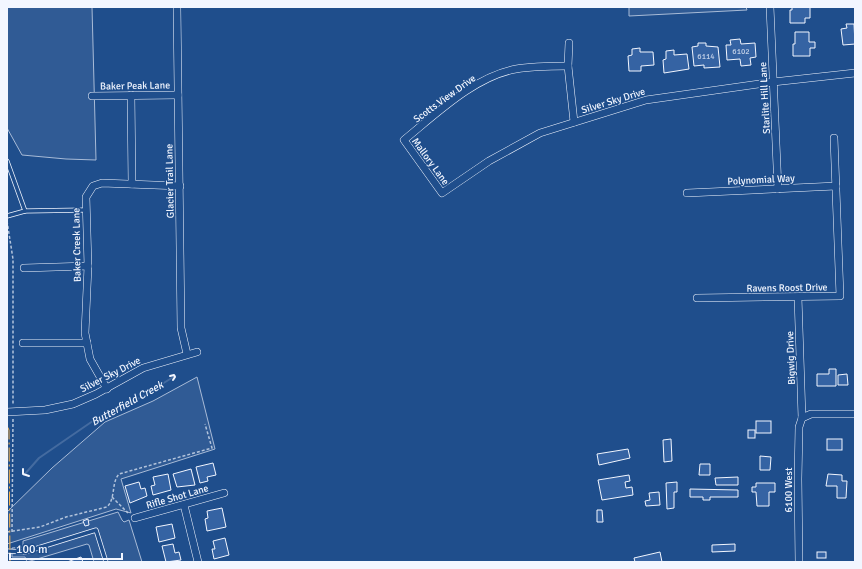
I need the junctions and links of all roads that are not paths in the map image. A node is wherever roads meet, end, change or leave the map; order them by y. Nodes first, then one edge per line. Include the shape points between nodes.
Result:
1 (177, 7) edge
2 (770, 7) edge
3 (569, 43) dead end
4 (568, 66) junction
5 (855, 73) edge
6 (773, 82) junction
7 (131, 95) junction
8 (178, 95) junction
9 (92, 96) dead end
10 (574, 122) junction
11 (834, 138) dead end
12 (404, 140) joint
13 (7, 161) edge
14 (132, 184) junction
15 (180, 186) junction
16 (836, 186) junction
17 (778, 189) junction
18 (442, 193) joint
19 (687, 193) dead end
20 (85, 210) junction
21 (25, 211) junction
22 (7, 216) edge
23 (88, 266) junction
24 (24, 268) dead end
25 (798, 297) junction
26 (697, 298) dead end
27 (23, 343) dead end
28 (87, 343) junction
29 (197, 352) dead end
30 (187, 354) junction
31 (107, 388) junction
32 (10, 412) edge
33 (855, 414) edge
34 (802, 418) junction
35 (224, 493) dead end
36 (184, 505) junction
37 (135, 518) dead end
38 (7, 551) edge
39 (106, 562) edge
40 (198, 562) edge
41 (799, 562) edge

1 - 8 street, Glacier Trail Lane
2 - 6 street, Starlite Hill Lane
3 - 4 street
4 - 10 street
4 - 12 street, Scotts View Drive via 516,69 496,75 449,104
5 - 6 street, Silver Sky Drive
6 - 10 street, Silver Sky Drive via 646,100
6 - 17 street, Starlite Hill Lane
7 - 8 street, Baker Peak Lane
7 - 9 street, Baker Peak Lane
7 - 14 street
8 - 15 street, Glacier Trail Lane
10 - 18 street, Silver Sky Drive via 540,133 490,161
11 - 16 street
12 - 18 street, Mallory Lane
13 - 21 lane
14 - 15 street, Baker Creek Lane
14 - 20 street, Baker Creek Lane via 102,183 93,186 86,197
15 - 30 street, Glacier Trail Lane via 181,328
16 - 17 street, Polynomial Way
16 - 25 street, Ravens Roost Drive via 840,296
17 - 19 street, Polynomial Way
20 - 21 lane
20 - 23 street, Baker Creek Lane
21 - 22 lane
23 - 24 street
23 - 28 street, Baker Creek Lane via 85,333
25 - 26 street, Ravens Roost Drive
25 - 34 street, Bigwig Drive
27 - 28 street
28 - 31 street, Baker Creek Lane via 90,359
29 - 30 street, Silver Sky Drive
30 - 31 street, Silver Sky Drive via 143,368
31 - 32 street, Silver Sky Drive via 66,406
33 - 34 street via 811,414
34 - 41 street, 6100 West via 799,427 798,472
35 - 36 street, Rifle Shot Lane
36 - 37 street, Rifle Shot Lane
36 - 40 street
38 - 39 lane via 25,552 96,530

